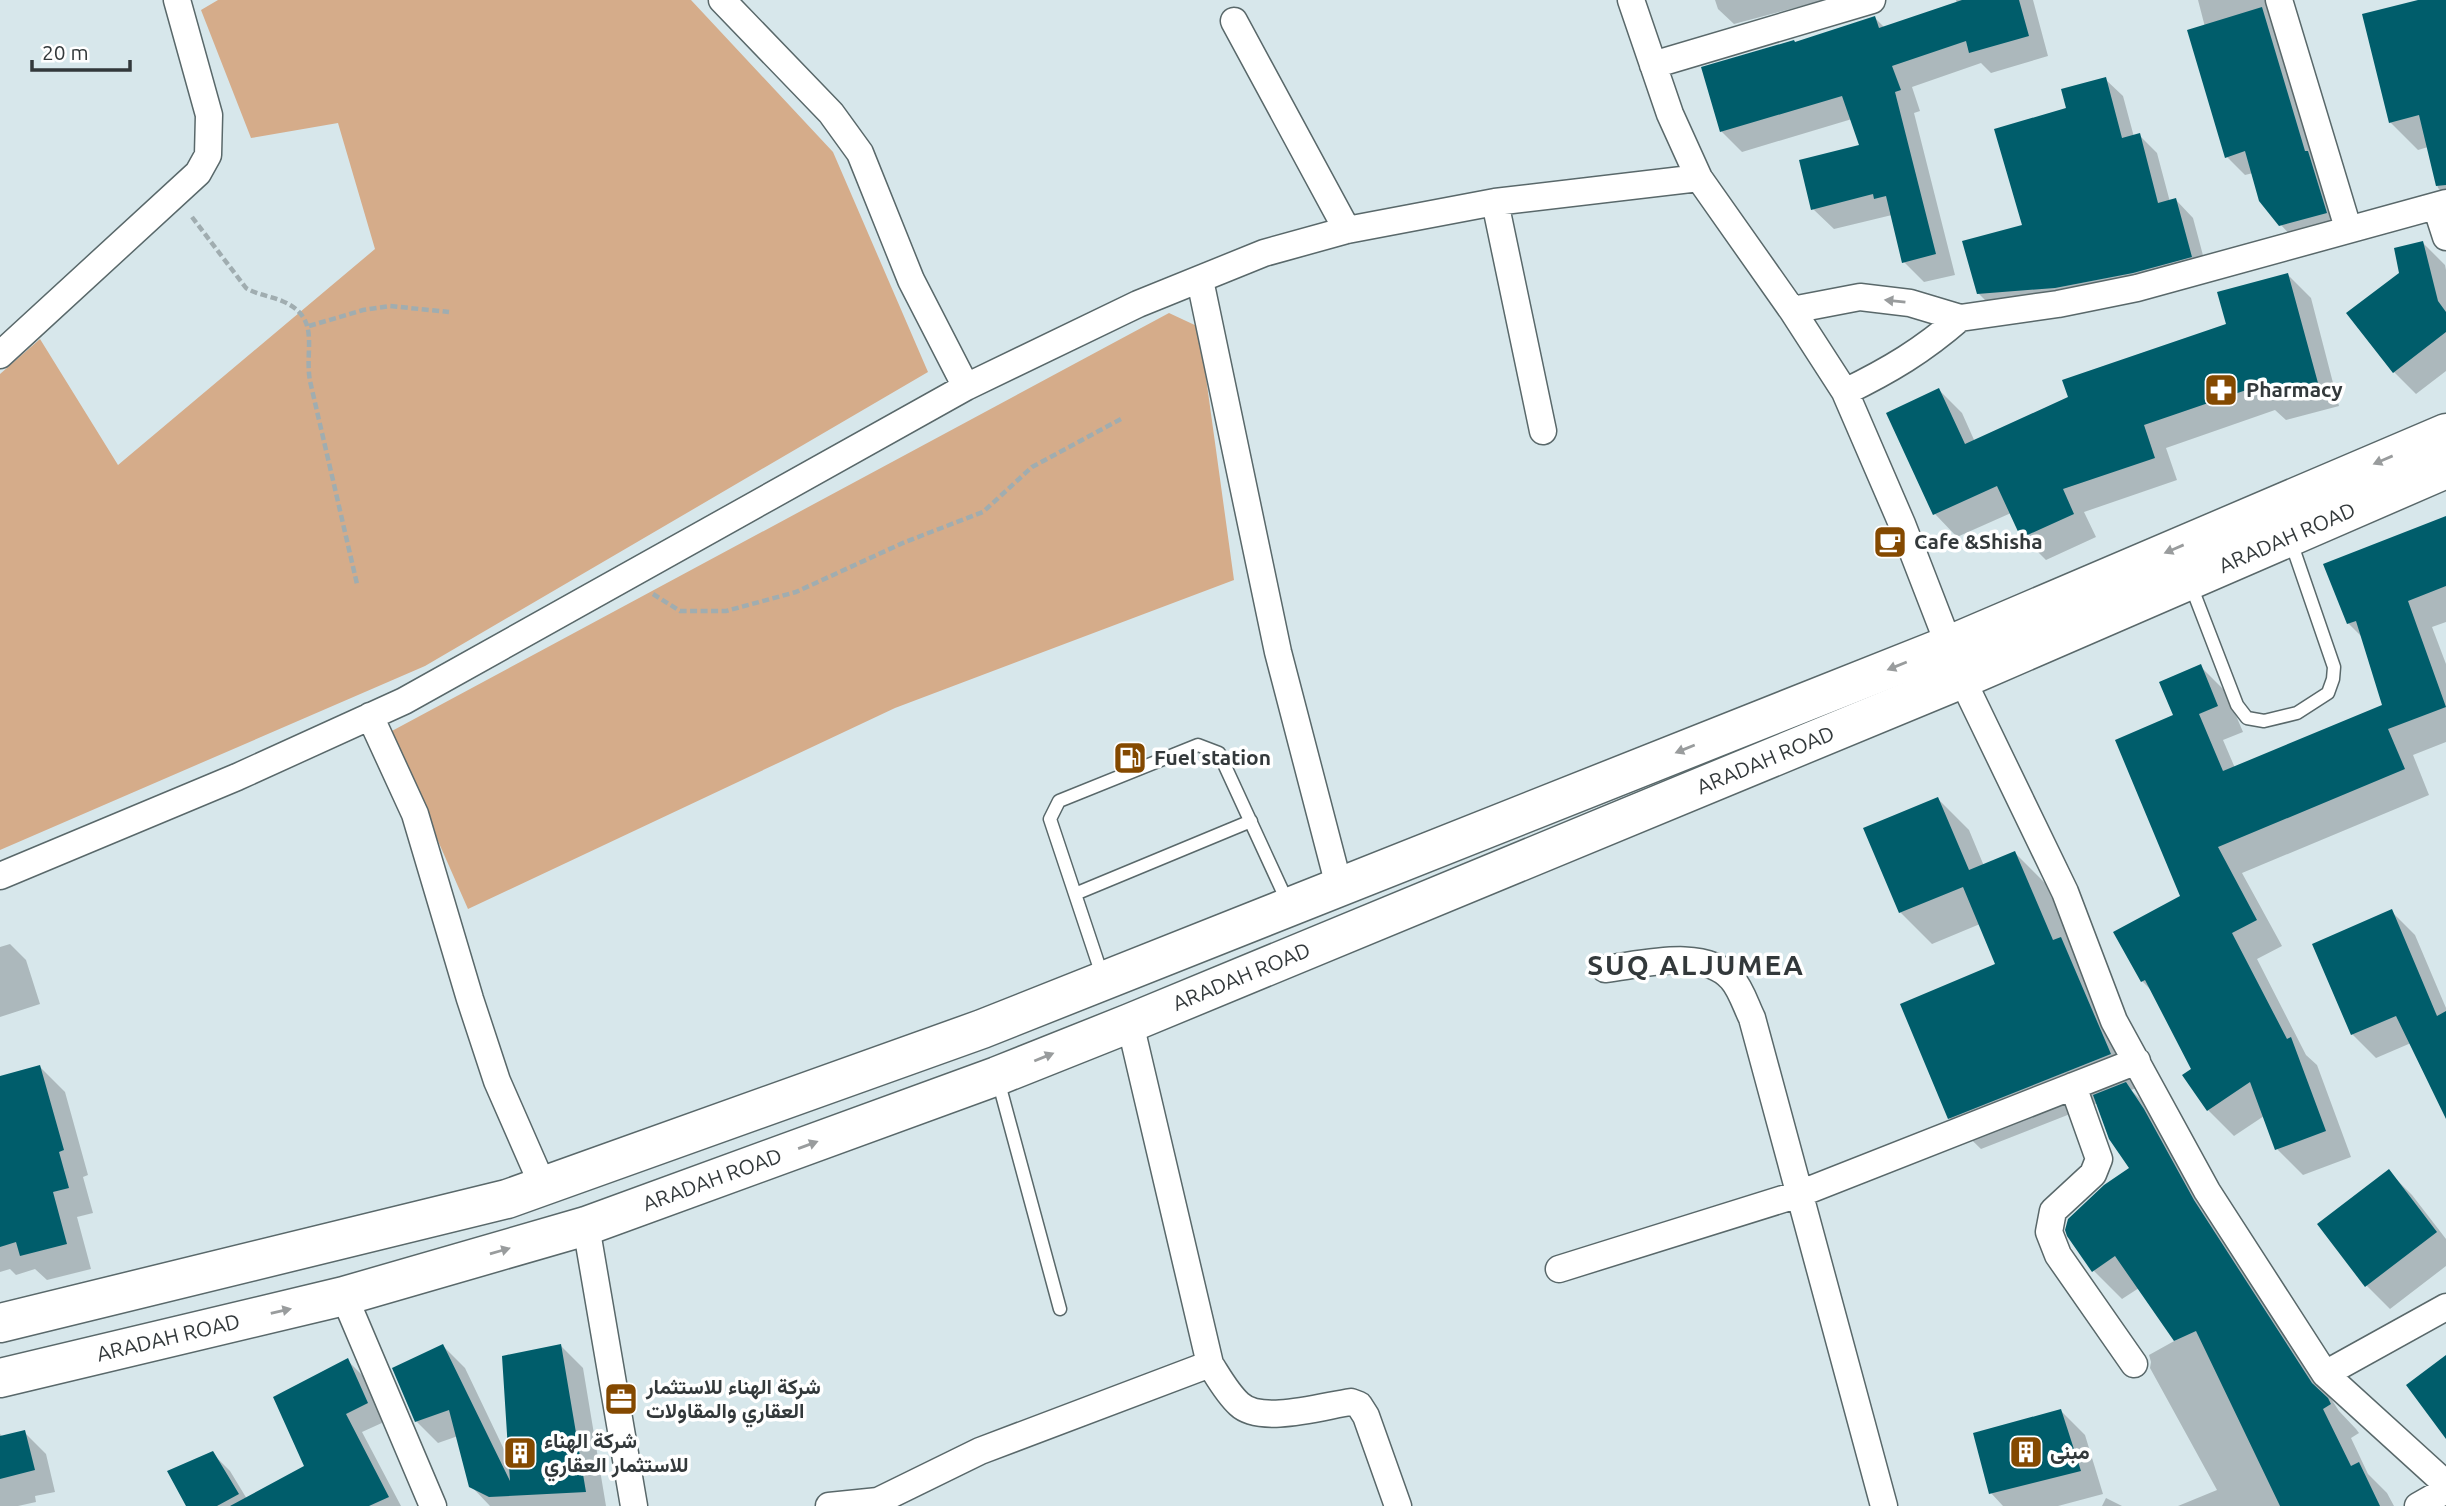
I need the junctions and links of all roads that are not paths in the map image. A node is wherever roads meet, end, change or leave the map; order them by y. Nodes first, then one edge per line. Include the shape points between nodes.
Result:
1 (177, 0) edge
2 (722, 0) edge
3 (1631, 0) edge
4 (1872, 0) edge
5 (2279, 0) edge
6 (1234, 21) dead end
7 (1653, 65) junction
8 (1699, 178) junction
9 (1494, 202) junction
10 (2441, 205) edge
11 (2348, 229) junction
12 (1347, 230) junction
13 (2446, 237) edge
14 (1200, 280) junction
15 (1792, 310) junction
16 (1960, 318) junction
17 (0, 355) edge
18 (966, 387) junction
19 (1845, 392) junction
20 (1543, 431) dead end
21 (2446, 433) edge
22 (2446, 469) edge
23 (2290, 538) junction
24 (2189, 581) junction
25 (1955, 662) junction
26 (370, 716) junction
27 (1251, 821) junction
28 (0, 876) edge
29 (1339, 886) junction
30 (1075, 894) junction
31 (1290, 906) junction
32 (1605, 969) dead end
33 (1104, 980) junction
34 (1130, 1023) junction
35 (2137, 1061) junction
36 (997, 1076) junction
37 (2073, 1086) junction
38 (543, 1186) junction
39 (1799, 1194) junction
40 (586, 1226) junction
41 (1559, 1269) dead end
42 (344, 1296) junction
43 (2446, 1307) edge
44 (1060, 1310) dead end
45 (9, 1321) edge
46 (1210, 1364) junction
47 (2134, 1364) dead end
48 (15, 1374) edge
49 (2325, 1374) junction
50 (2446, 1484) edge
51 (2446, 1490) edge
52 (875, 1503) edge
53 (433, 1506) edge
54 (634, 1506) edge
55 (829, 1506) edge
56 (1398, 1506) edge
57 (1884, 1506) edge
58 (2418, 1506) edge

1 - 17 street via 209,115 208,155 198,173
2 - 18 street via 831,113 860,153 911,280
3 - 7 street
4 - 7 street
5 - 11 street
6 - 12 street
7 - 8 street
8 - 9 street
8 - 15 street
9 - 12 street
9 - 20 street
10 - 11 street
10 - 13 street
11 - 16 street via 2137,288
12 - 14 street via 1265,253
14 - 18 street via 1138,304
14 - 29 street via 1278,652
16 -> 15 street via 1910,303 1860,297
15 - 19 street
16 - 19 street via 1895,368
18 - 26 street
19 - 25 street
21 -> 25 main road, ARADAH ROAD
22 - 23 main road, ARADAH ROAD
23 - 24 main road, ARADAH ROAD
23 - 24 lane via 2334,667 2328,693 2297,713 2264,721 2246,718
24 - 25 main road, ARADAH ROAD
25 -> 29 main road, ARADAH ROAD
25 - 34 main road, ARADAH ROAD
25 - 35 street via 2065,892 2114,1021
26 - 28 street
26 - 38 street via 415,814 497,1081
27 - 30 lane
27 - 30 lane via 1219,753 1198,745 1059,801 1050,819
27 - 31 lane
29 - 31 main road, ARADAH ROAD
30 - 33 lane
31 - 33 main road, ARADAH ROAD
32 - 39 street via 1686,960 1710,963 1732,979 1752,1018
33 - 38 main road, ARADAH ROAD via 982,1029
36 -> 34 main road, ARADAH ROAD
34 - 46 street
35 - 37 street
35 - 49 street via 2207,1191
40 -> 36 main road, ARADAH ROAD
36 - 44 lane
37 - 39 street
37 - 47 street via 2099,1159 2093,1174 2053,1211 2049,1232 2058,1255
38 - 45 main road, ARADAH ROAD via 507,1199
39 - 41 street
39 - 57 street
42 -> 40 main road, ARADAH ROAD
40 - 54 street
48 -> 42 main road, ARADAH ROAD
42 - 53 street
43 - 49 street
45 - 48 main road
46 - 52 street via 980,1451
46 - 56 street via 1241,1406 1260,1414 1350,1402 1359,1405
49 - 50 street
51 - 58 street
52 - 55 street

